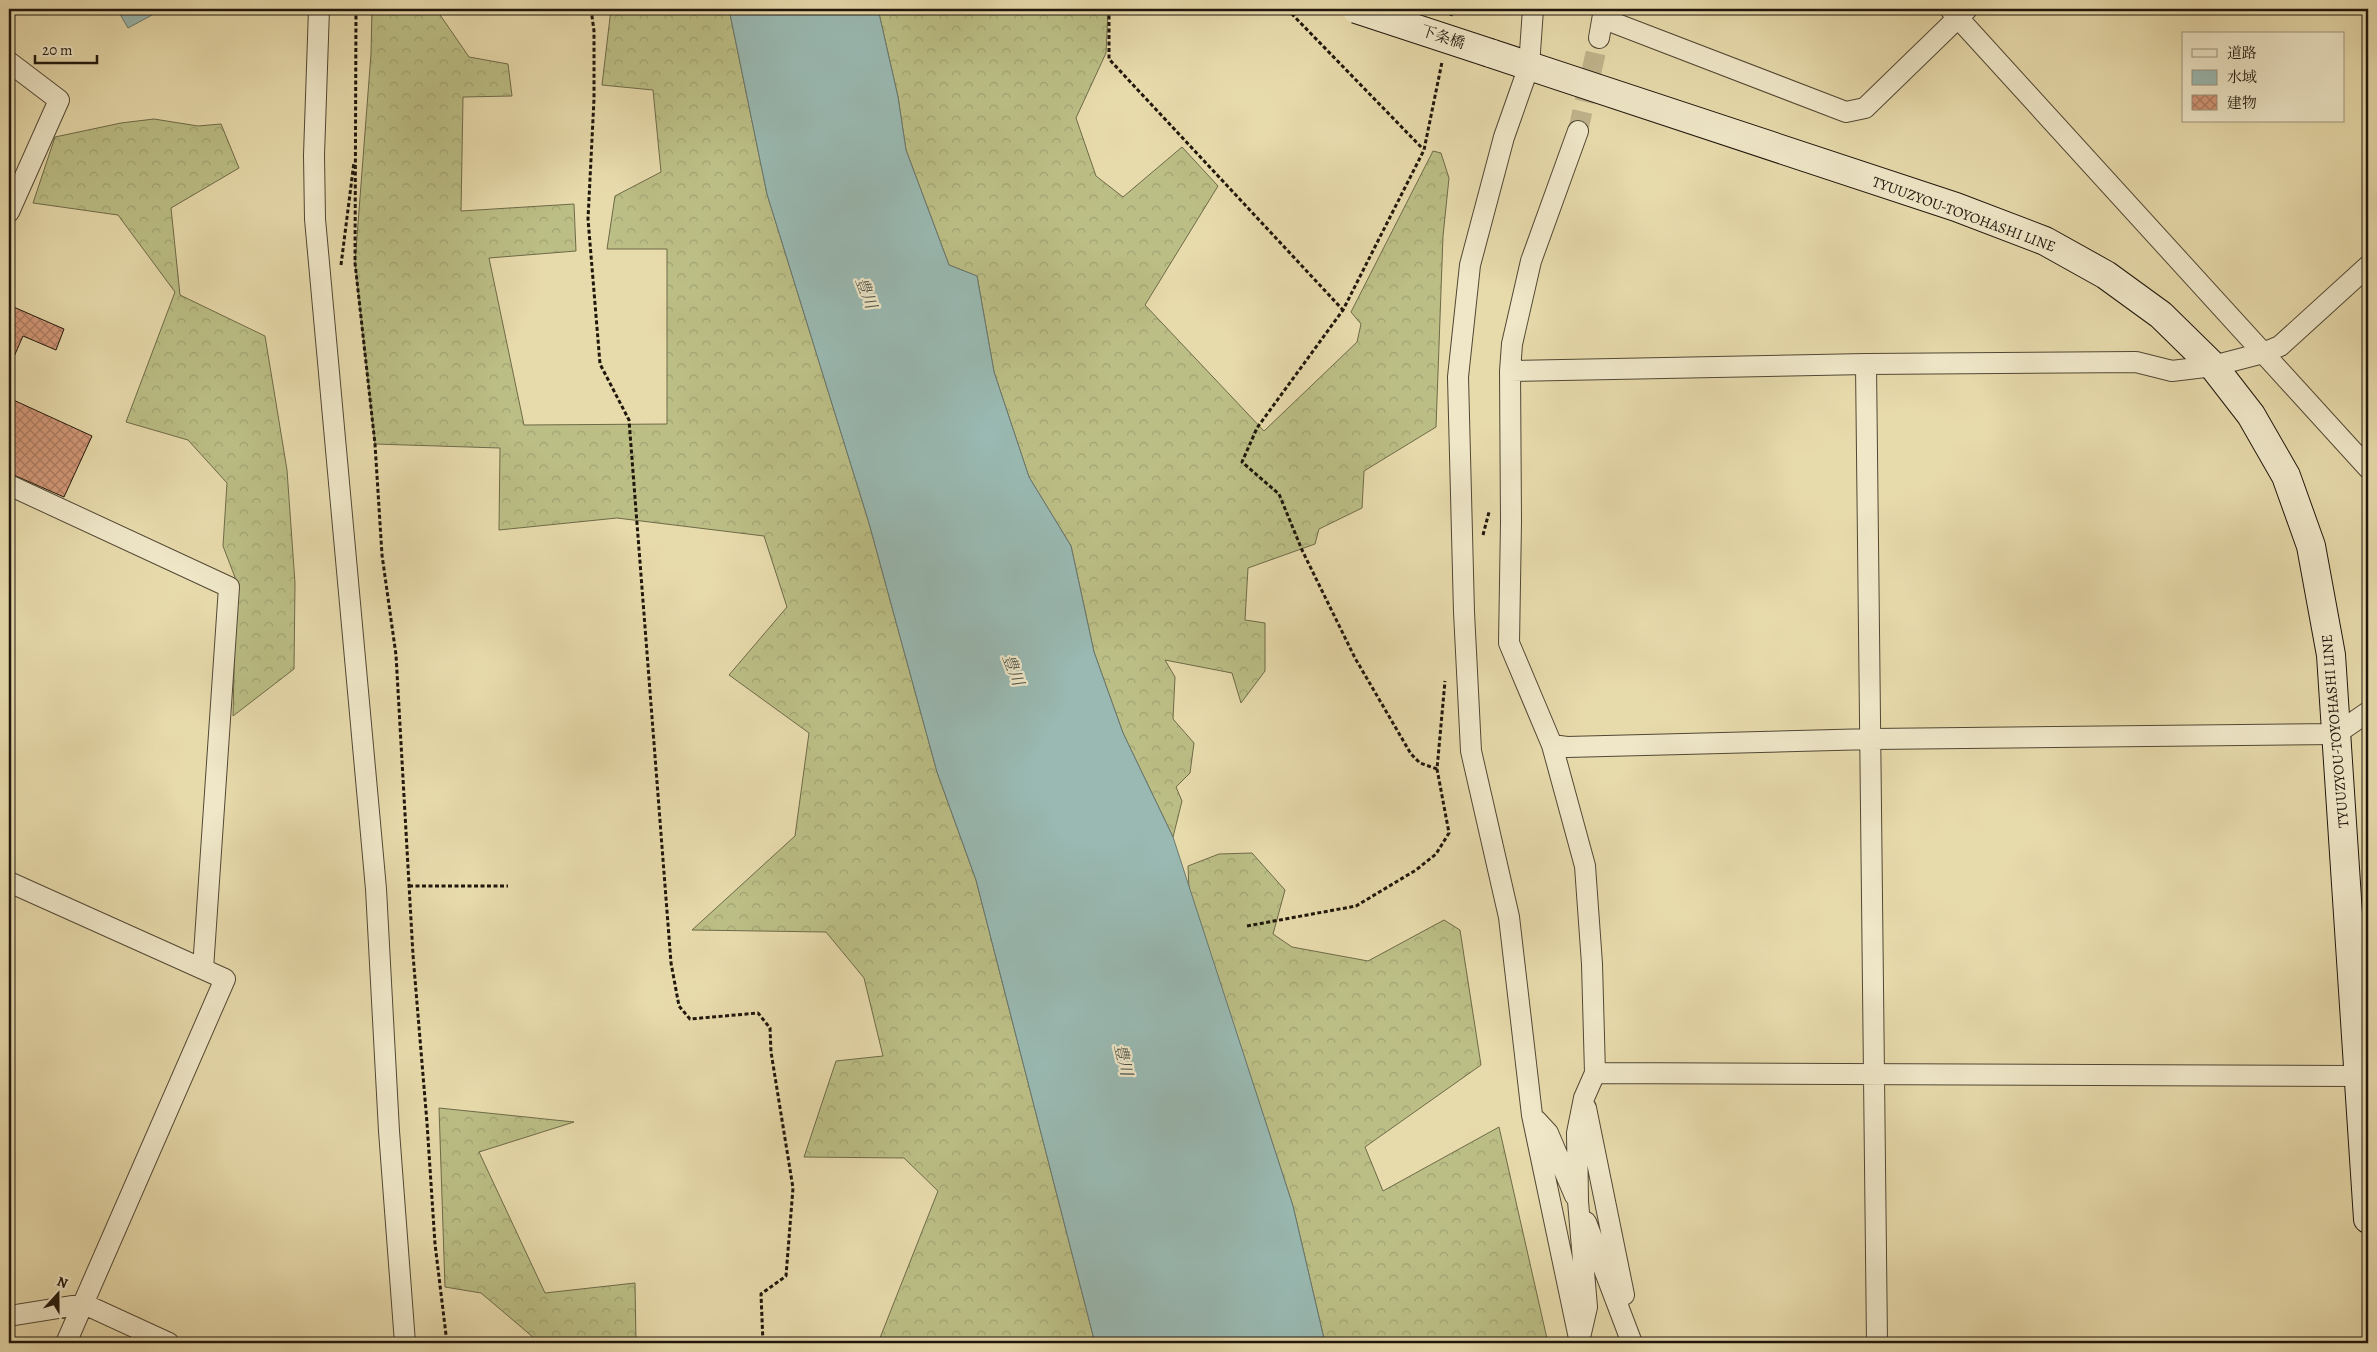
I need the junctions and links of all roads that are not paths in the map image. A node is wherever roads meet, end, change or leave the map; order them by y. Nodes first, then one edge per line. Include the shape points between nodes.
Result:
1 (320, 9) edge
2 (1356, 9) edge
3 (1533, 9) edge
4 (1958, 12) edge
5 (1602, 22) edge
6 (9, 62) edge
7 (1529, 66) junction
8 (1578, 131) tunnel mouth
9 (9, 212) edge
10 (2368, 266) edge
11 (2263, 353) junction
12 (1866, 364) junction
13 (2213, 366) junction
14 (1510, 371) junction
15 (2368, 468) edge
16 (9, 485) edge
17 (2368, 712) edge
18 (2336, 734) junction
19 (1872, 739) junction
20 (1552, 745) junction
21 (9, 882) edge
22 (203, 969) junction
23 (1595, 1073) junction
24 (1875, 1074) junction
25 (2362, 1086) edge
26 (1584, 1098) junction
27 (1532, 1114) junction
28 (1578, 1201) junction
29 (2368, 1219) edge
30 (84, 1304) junction
31 (9, 1316) edge
32 (66, 1343) edge
33 (169, 1343) edge
34 (404, 1343) edge
35 (1579, 1343) edge
36 (1633, 1343) edge
37 (1877, 1343) edge

1 - 34 street via 314,155 315,219 376,889
2 - 7 main road, 下条橋, bridge
3 - 7 street
4 - 5 street via 1864,108 1846,112
4 - 11 street
6 - 9 street via 59,100
7 - 13 main road, TYUUZYOU-TOYOHASHI LINE via 1956,207 2045,241 2106,275 2161,315
7 - 27 street via 1504,137 1470,265 1458,377 1471,751 1509,917
8 - 14 street via 1531,261 1512,344
10 - 11 street via 2280,346
11 - 13 street
11 - 15 street
12 - 13 street via 2136,362 2172,371
12 - 14 street
12 - 19 street
13 - 18 main road, TYUUZYOU-TOYOHASHI LINE via 2251,415 2286,476 2311,546 2331,655
14 - 20 street via 1508,643
16 - 22 street via 228,587
17 - 18 street
18 - 19 street
18 - 25 main road, TYUUZYOU-TOYOHASHI LINE
19 - 20 street
19 - 24 street
20 - 23 street via 1585,866
21 - 22 street
22 - 30 street via 225,979
23 - 24 street
23 - 26 street
24 - 25 street
24 - 37 street
25 - 29 main road, TYUUZYOU-TOYOHASHI LINE
26 - 28 street via 1577,1133
26 - 36 street
27 - 28 street via 1548,1132
27 - 35 street
28 - 35 street via 1587,1307
28 - 36 street
30 - 31 street
30 - 32 street
30 - 33 street

